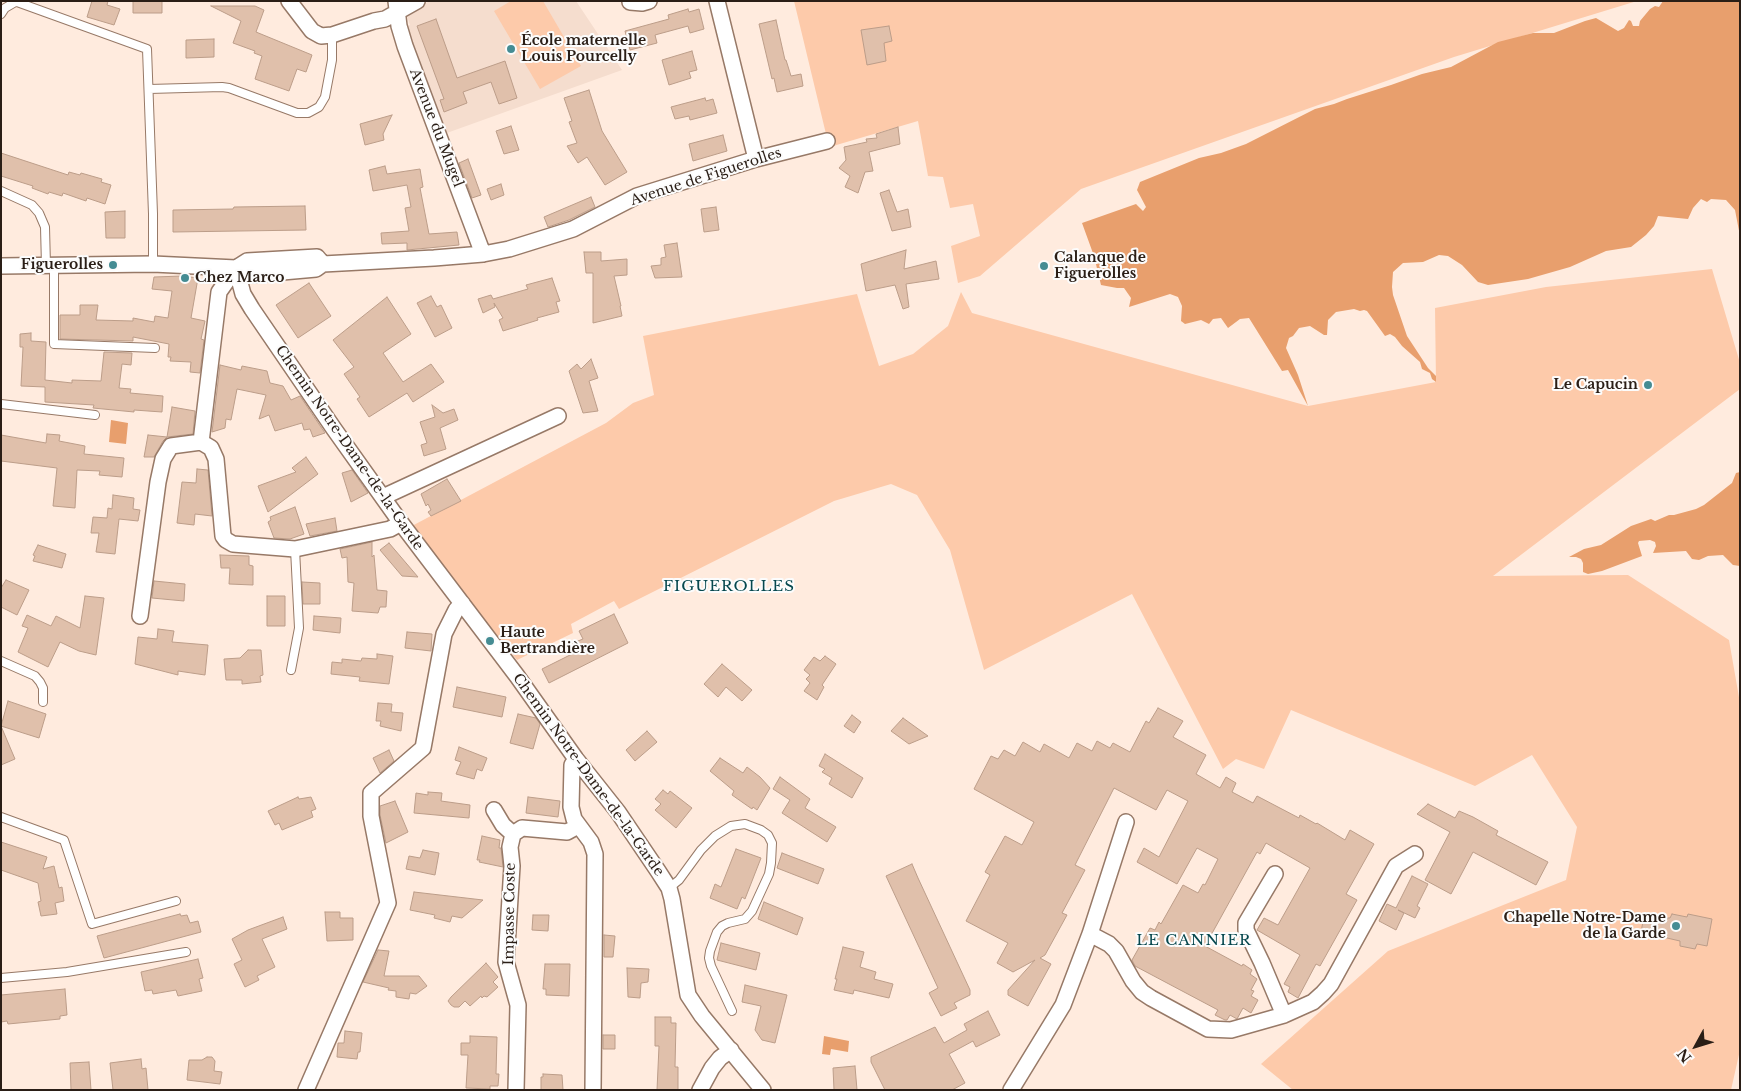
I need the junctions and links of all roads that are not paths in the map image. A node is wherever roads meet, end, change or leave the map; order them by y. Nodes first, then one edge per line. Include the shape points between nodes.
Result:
1 (17, 1) edge
2 (289, 1) edge
3 (418, 1) edge
4 (649, 1) edge
5 (717, 1) edge
6 (630, 2) edge
7 (396, 6) edge
8 (1, 14) edge
9 (332, 35) junction
10 (149, 89) junction
11 (827, 141) dead end
12 (756, 159) junction
13 (1, 191) edge
14 (483, 254) junction
15 (153, 264) junction
16 (1, 266) edge
17 (50, 266) junction
18 (236, 268) junction
19 (155, 348) dead end
20 (1, 404) edge
21 (95, 415) dead end
22 (558, 416) dead end
23 (201, 442) junction
24 (383, 497) junction
25 (401, 523) junction
26 (294, 549) junction
27 (462, 604) junction
28 (140, 616) dead end
29 (1, 661) edge
30 (291, 670) dead end
31 (43, 702) dead end
32 (576, 759) junction
33 (494, 810) dead end
34 (1, 818) edge
35 (1126, 822) dead end
36 (578, 826) junction
37 (513, 834) junction
38 (1415, 854) dead end
39 (1275, 874) dead end
40 (669, 888) junction
41 (176, 902) dead end
42 (1090, 934) junction
43 (186, 952) dead end
44 (1, 978) edge
45 (732, 1011) dead end
46 (1284, 1015) junction
47 (731, 1050) junction
48 (306, 1090) edge
49 (516, 1090) edge
50 (593, 1090) edge
51 (700, 1090) edge
52 (763, 1090) edge
53 (1011, 1090) edge

1 - 8 lane
1 - 10 lane via 148,49
2 - 9 street via 312,31 321,36
3 - 7 street
4 - 6 street
5 - 12 street
7 - 9 street via 385,19
7 - 14 street, Avenue du Mugel via 405,46
9 - 10 lane via 332,60 325,98 319,108 308,113 297,113 229,88
10 - 15 lane
11 - 12 street, Avenue de Figuerolles
12 - 14 street, Avenue de Figuerolles via 637,196 573,229
13 - 17 lane via 32,205 40,213
14 - 18 street, Avenue de Figuerolles via 324,264 317,257 247,262
15 - 17 street, Avenue de Figuerolles
15 - 18 street, Avenue de Figuerolles
16 - 17 street, Avenue de Figuerolles
17 - 19 lane via 54,344
18 - 23 street via 219,292
18 - 24 street, Chemin Notre-Dame-de-la-Garde via 244,294 256,316
20 - 21 lane
22 - 24 street
23 - 26 street via 211,448 216,459 226,540 233,544
23 - 28 street via 171,446 163,460
24 - 25 street, Chemin Notre-Dame-de-la-Garde
25 - 26 street via 390,530
25 - 27 street, Chemin Notre-Dame-de-la-Garde
26 - 30 lane via 299,628
27 - 32 street, Chemin Notre-Dame-de-la-Garde
27 - 48 street via 444,634 424,748 371,793 371,816 388,903
29 - 31 lane via 34,676 43,688
32 - 36 street via 572,765 571,807
32 - 40 street, Chemin Notre-Dame-de-la-Garde via 618,812
33 - 37 street
34 - 41 lane via 64,840 92,924
35 - 42 street
36 - 37 street via 567,832 522,828
36 - 50 street via 591,842 595,854
37 - 49 street, Impasse Coste via 506,962 518,1005
38 - 46 street via 1396,866 1331,984 1313,1002
39 - 46 street via 1246,923 1246,930
40 - 45 lane via 701,850 731,826 744,824 761,830 772,843 769,874 752,911 745,918 722,926 710,951 711,966
40 - 47 street, Chemin Notre-Dame-de-la-Garde via 688,995
42 - 46 street via 1116,950 1132,981 1142,992 1208,1029 1231,1030
42 - 53 street via 1063,1005
43 - 44 lane via 67,972
47 - 51 street via 712,1068
47 - 52 street, Chemin Notre-Dame-de-la-Garde

